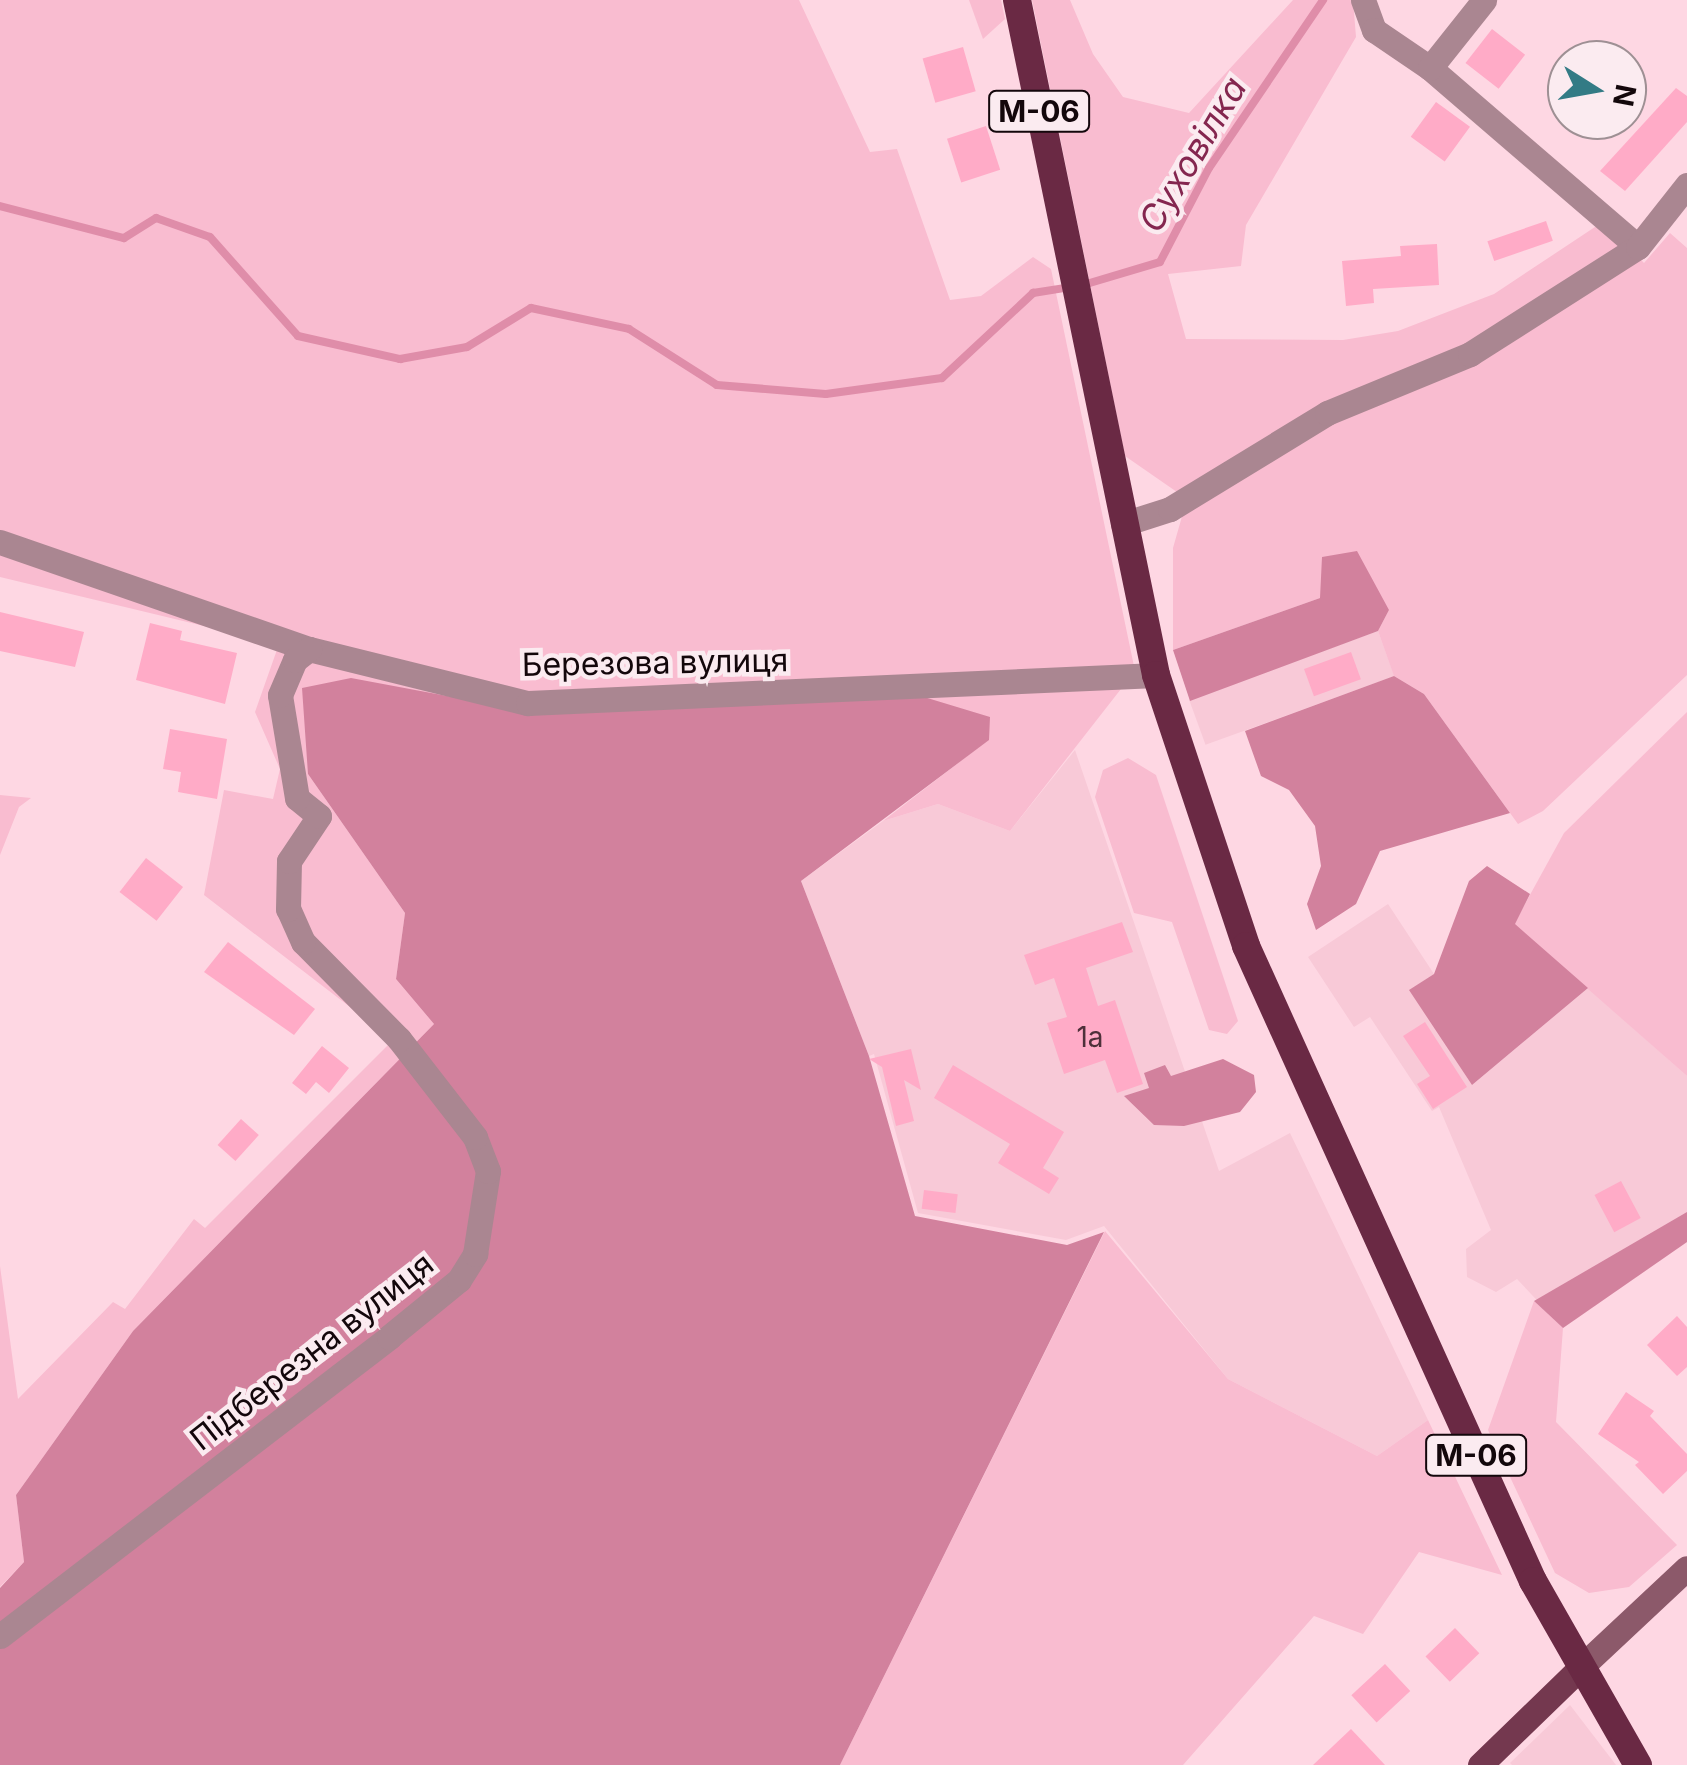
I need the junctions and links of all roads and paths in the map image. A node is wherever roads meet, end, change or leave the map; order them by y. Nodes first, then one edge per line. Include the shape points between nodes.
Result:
1 (1017, 0) edge
2 (1363, 0) edge
3 (1484, 0) edge
4 (1430, 68) junction
5 (1687, 184) edge
6 (1638, 247) junction
7 (1123, 524) junction
8 (0, 542) edge
9 (309, 648) junction
10 (1156, 675) junction
11 (1687, 1568) edge
12 (0, 1636) edge
13 (1580, 1668) junction
14 (1480, 1765) edge
15 (1638, 1765) edge

1 - 7 highway, М-06
2 - 4 street via 1374,30
3 - 4 street
4 - 6 street
5 - 6 street
6 - 7 street via 1470,354 1326,414 1170,509
7 - 10 highway, М-06
8 - 9 street, Березова вулиця
9 - 10 street, Березова вулиця via 528,703
9 - 12 street, Підберезна вулиця via 295,660 280,695 297,798 319,816 289,862 288,908 302,942 400,1039 475,1137 488,1171 476,1254 459,1280 389,1337
10 - 13 highway, М-06 via 1283,1038 1533,1581
11 - 13 main road
13 - 14 main road
13 - 15 highway, М-06

